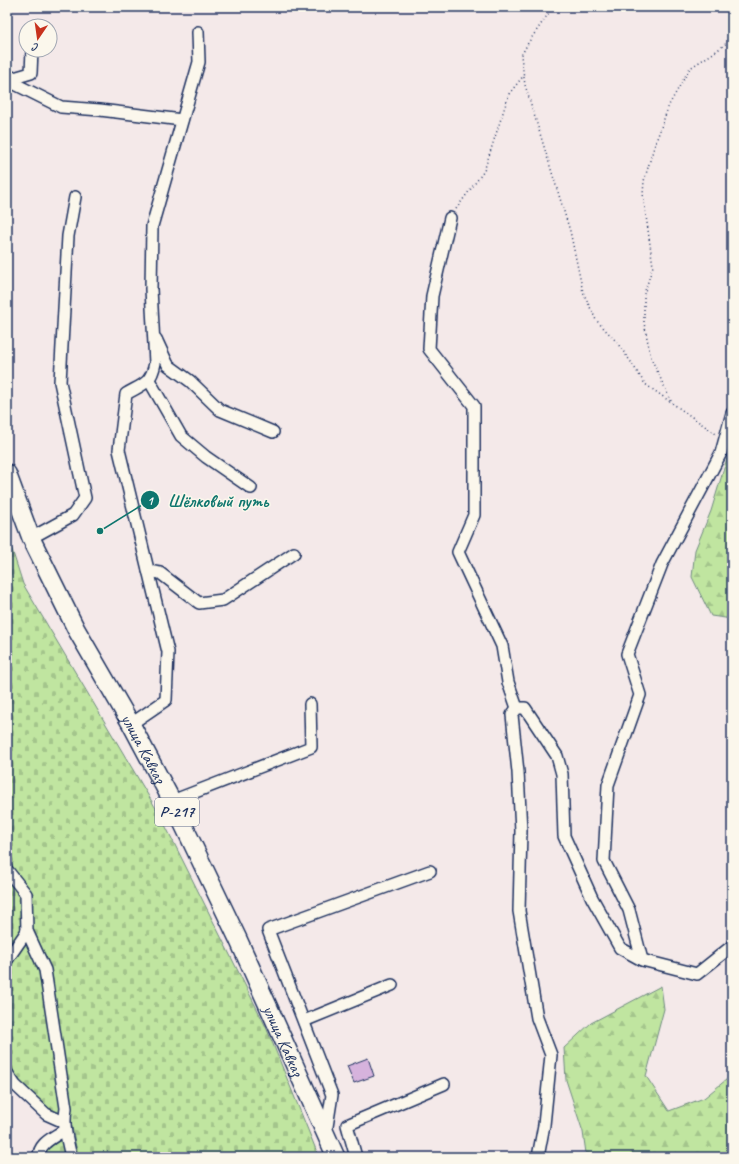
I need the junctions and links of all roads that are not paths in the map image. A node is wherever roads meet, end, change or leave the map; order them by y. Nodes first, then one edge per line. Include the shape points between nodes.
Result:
1 (198, 32) dead end
2 (32, 58) edge
3 (7, 80) edge
4 (182, 120) junction
5 (75, 197) dead end
6 (450, 218) road end
7 (153, 334) junction
8 (149, 380) junction
9 (732, 413) edge
10 (273, 432) dead end
11 (7, 473) edge
12 (251, 488) dead end
13 (31, 538) junction
14 (294, 553) dead end
15 (148, 571) junction
16 (310, 704) dead end
17 (517, 708) junction
18 (131, 724) junction
19 (172, 801) junction
20 (7, 870) edge
21 (430, 871) dead end
22 (28, 931) junction
23 (732, 946) edge
24 (7, 960) edge
25 (642, 960) junction
26 (392, 985) dead end
27 (304, 1021) junction
28 (7, 1072) edge
29 (444, 1084) dead end
30 (64, 1126) junction
31 (326, 1134) junction
32 (39, 1157) edge
33 (71, 1157) edge
34 (336, 1157) edge
35 (356, 1157) edge
36 (538, 1157) edge

1 - 4 street via 199,62
2 - 3 street via 32,73
3 - 4 street via 61,107
4 - 7 street via 152,226
5 - 13 street via 68,236 60,382 85,498 72,514
6 - 17 street via 432,296 429,349 474,406 474,515 458,552 502,646 508,682
7 - 8 street via 155,363
7 - 10 street via 168,365 190,381 220,410
8 - 12 street via 181,436
8 - 15 street via 126,394 119,450
9 - 25 street via 720,453 662,564 627,654 640,695 608,785 604,861 629,910
11 - 13 highway, улица Кавказ / Р-217
13 - 18 highway, улица Кавказ / Р-217 via 76,629
14 - 15 street via 222,600 199,603 160,573
15 - 18 street via 168,652 166,700
16 - 19 street via 311,747
17 - 25 street via 525,708 557,756 562,774 564,836 592,898 620,948
17 - 36 street via 512,714 521,831 520,911 537,1018 551,1055
18 - 19 highway, улица Кавказ / Р-217
19 - 31 highway, улица Кавказ / Р-217
20 - 22 street via 26,894
21 - 27 street via 268,930
22 - 24 street
22 - 30 street via 45,970 66,1108
23 - 25 street via 697,974
26 - 27 street
27 - 31 street via 332,1095
28 - 30 street via 15,1085 46,1114
29 - 35 street via 347,1125
30 - 32 street via 42,1145
30 - 33 street
31 - 34 highway, улица Кавказ / Р-217

